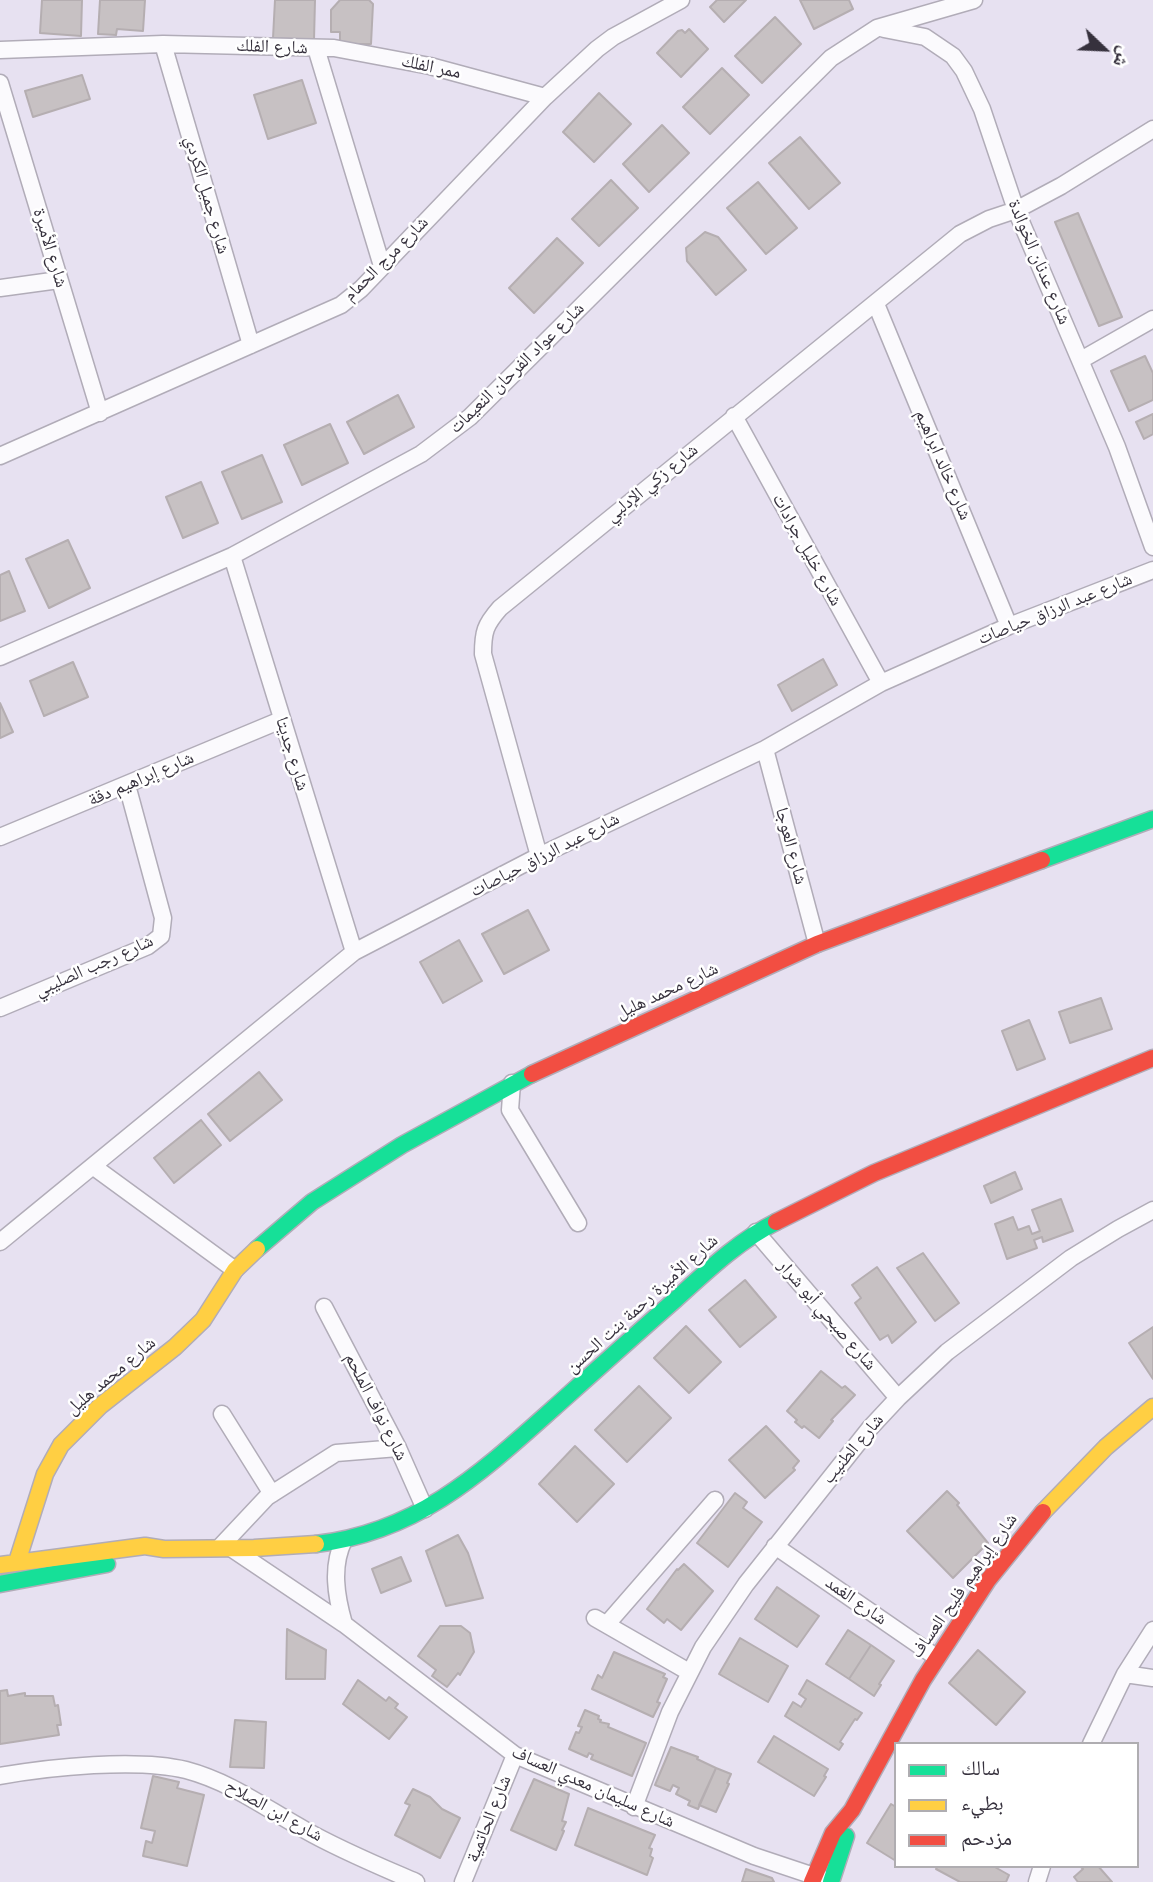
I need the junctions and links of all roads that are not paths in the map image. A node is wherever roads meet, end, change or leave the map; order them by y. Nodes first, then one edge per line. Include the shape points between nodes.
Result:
1 (681, 0) edge
2 (974, 0) edge
3 (877, 28) junction
4 (163, 44) junction
5 (316, 48) junction
6 (0, 50) edge
7 (0, 83) edge
8 (545, 97) junction
9 (1153, 129) edge
10 (1016, 210) junction
11 (382, 267) junction
12 (59, 280) junction
13 (0, 288) edge
14 (876, 304) junction
15 (1153, 319) edge
16 (251, 345) junction
17 (1081, 360) junction
18 (100, 413) junction
19 (734, 416) junction
20 (0, 456) edge
21 (1149, 524) edge
22 (1153, 547) edge
23 (232, 556) junction
24 (1153, 570) edge
25 (1009, 626) junction
26 (0, 657) edge
27 (881, 683) junction
28 (281, 720) junction
29 (765, 749) junction
30 (127, 785) junction
31 (1153, 819) edge
32 (0, 837) edge
33 (539, 856) junction
34 (817, 944) junction
35 (354, 952) junction
36 (0, 1008) edge
37 (1153, 1058) edge
38 (512, 1083) junction
39 (94, 1167) junction
40 (1153, 1210) edge
41 (578, 1223) dead end
42 (755, 1232) junction
43 (0, 1242) edge
44 (235, 1270) junction
45 (324, 1307) dead end
46 (898, 1398) junction
47 (1153, 1407) edge
48 (222, 1414) dead end
49 (398, 1448) junction
50 (272, 1494) junction
51 (715, 1500) dead end
52 (425, 1509) junction
53 (344, 1540) junction
54 (775, 1546) junction
55 (225, 1547) junction
56 (164, 1549) junction
57 (17, 1562) junction
58 (0, 1565) edge
59 (0, 1584) edge
60 (344, 1624) junction
61 (1153, 1630) edge
62 (936, 1657) junction
63 (689, 1672) junction
64 (1125, 1674) junction
65 (1153, 1678) edge
66 (1092, 1742) edge
67 (515, 1755) junction
68 (0, 1776) edge
69 (634, 1807) junction
70 (846, 1819) junction
71 (813, 1879) edge
72 (416, 1882) edge
73 (463, 1882) edge
74 (831, 1882) edge

1 - 8 street, شارع مرج الحمام via 613,37
2 - 3 street, شارع عواد الفرحان النعيمات
3 - 10 street, شارع عدنان الخوالدة via 925,37 953,56 982,109
3 - 23 street, شارع عواد الفرحان النعيمات via 831,58 470,418 368,484
4 - 5 street, شارع الفلك
4 - 6 street, شارع الفلك
4 - 16 street, شارع جميل الكردي
5 - 8 street, ممر الفلك via 430,66
5 - 11 street, شارع الفلك
7 - 12 street, شارع الأميرة
8 - 11 street, شارع مرج الحمام
9 - 10 street, شارع زكي الإدلبي
10 - 14 street, شارع زكي الإدلبي via 960,234
10 - 17 street, شارع عدنان الخوالدة
11 - 16 street, شارع مرج الحمام via 341,305
12 - 13 street
12 - 18 street, شارع الأميرة
14 - 19 street, شارع زكي الإدلبي
14 - 25 street, شارع خالد ابراهيم
15 - 17 street
16 - 18 street, شارع مرج الحمام
17 - 21 street, شارع عدنان الخوالدة
18 - 20 street, شارع مرج الحمام
19 - 27 street, شارع خليل جرادات
19 - 33 street, شارع زكي الإدلبي via 500,608 483,633 485,665
21 - 22 street, شارع عدنان الخوالدة
23 - 26 street, شارع عواد الفرحان النعيمات
23 - 28 street, شارع جديتا
24 - 25 street, شارع عبد الرزاق حياصات
25 - 27 street, شارع عبد الرزاق حياصات
27 - 29 street, شارع عبد الرزاق حياصات
28 - 30 street, شارع إبراهيم دقة
28 - 35 street, شارع جديتا
29 - 33 street, شارع عبد الرزاق حياصات
29 - 34 street, شارع العوجا
30 - 32 street, شارع إبراهيم دقة
30 - 36 street, شارع رجب الصليبي via 163,918 161,936 148,946
31 - 34 street, شارع محمد هليل
33 - 35 street, شارع عبد الرزاق حياصات
34 - 38 street, شارع محمد هليل
35 - 39 street, شارع عبد الرزاق حياصات
37 - 42 street, شارع الأميرة رحمة بنت الحسن via 874,1173
38 - 41 street via 510,1110
38 - 44 street, شارع محمد هليل via 402,1144 312,1202
39 - 43 street, شارع عبد الرزاق حياصات
39 - 44 street
40 - 46 street, شارع الطنيب via 1071,1258 947,1352
42 - 46 street, شارع صبحي أبو شرار
42 - 52 street, شارع الأميرة رحمة بنت الحسن via 509,1449
44 - 57 street, شارع محمد هليل via 203,1320 100,1406 61,1445 45,1474
45 - 49 street, شارع نواف الملحم
46 - 54 street, شارع الطنيب
47 - 62 street, شارع إبراهيم فليح العساف via 1095,1456 1041,1511
48 - 50 street
49 - 50 street via 336,1453
49 - 52 street, شارع نواف الملحم
50 - 55 street
51 - 63 street via 601,1621
52 - 53 street, شارع الأميرة رحمة بنت الحسن
53 - 55 street, شارع الأميرة رحمة بنت الحسن
53 - 60 street via 335,1570
54 - 62 street, شارع الغمد
54 - 63 street, شارع الطنيب via 721,1618
55 - 56 street, شارع الأميرة رحمة بنت الحسن
55 - 60 street, شارع سليمان معدي العساف
56 - 57 street, شارع الأميرة رحمة بنت الحسن via 145,1546
56 - 59 street, شارع الأميرة رحمة بنت الحسن via 150,1556
57 - 58 street, شارع الأميرة رحمة بنت الحسن
60 - 67 street, شارع سليمان معدي العساف
61 - 64 street
62 - 70 street, شارع إبراهيم فليح العساف
63 - 69 street, شارع الطنيب
64 - 65 street
64 - 66 street
67 - 69 street, شارع سليمان معدي العساف
67 - 73 street, شارع الحاتمية
68 - 72 street, شارع ابن الصلاح via 112,1765 185,1770 219,1780 305,1830
69 - 71 street, شارع سليمان معدي العساف
70 - 71 street, شارع إبراهيم فليح العساف via 834,1830
70 - 74 street, شارع إبراهيم فليح العساف via 847,1834
71 - 74 street, شارع سليمان معدي العساف

